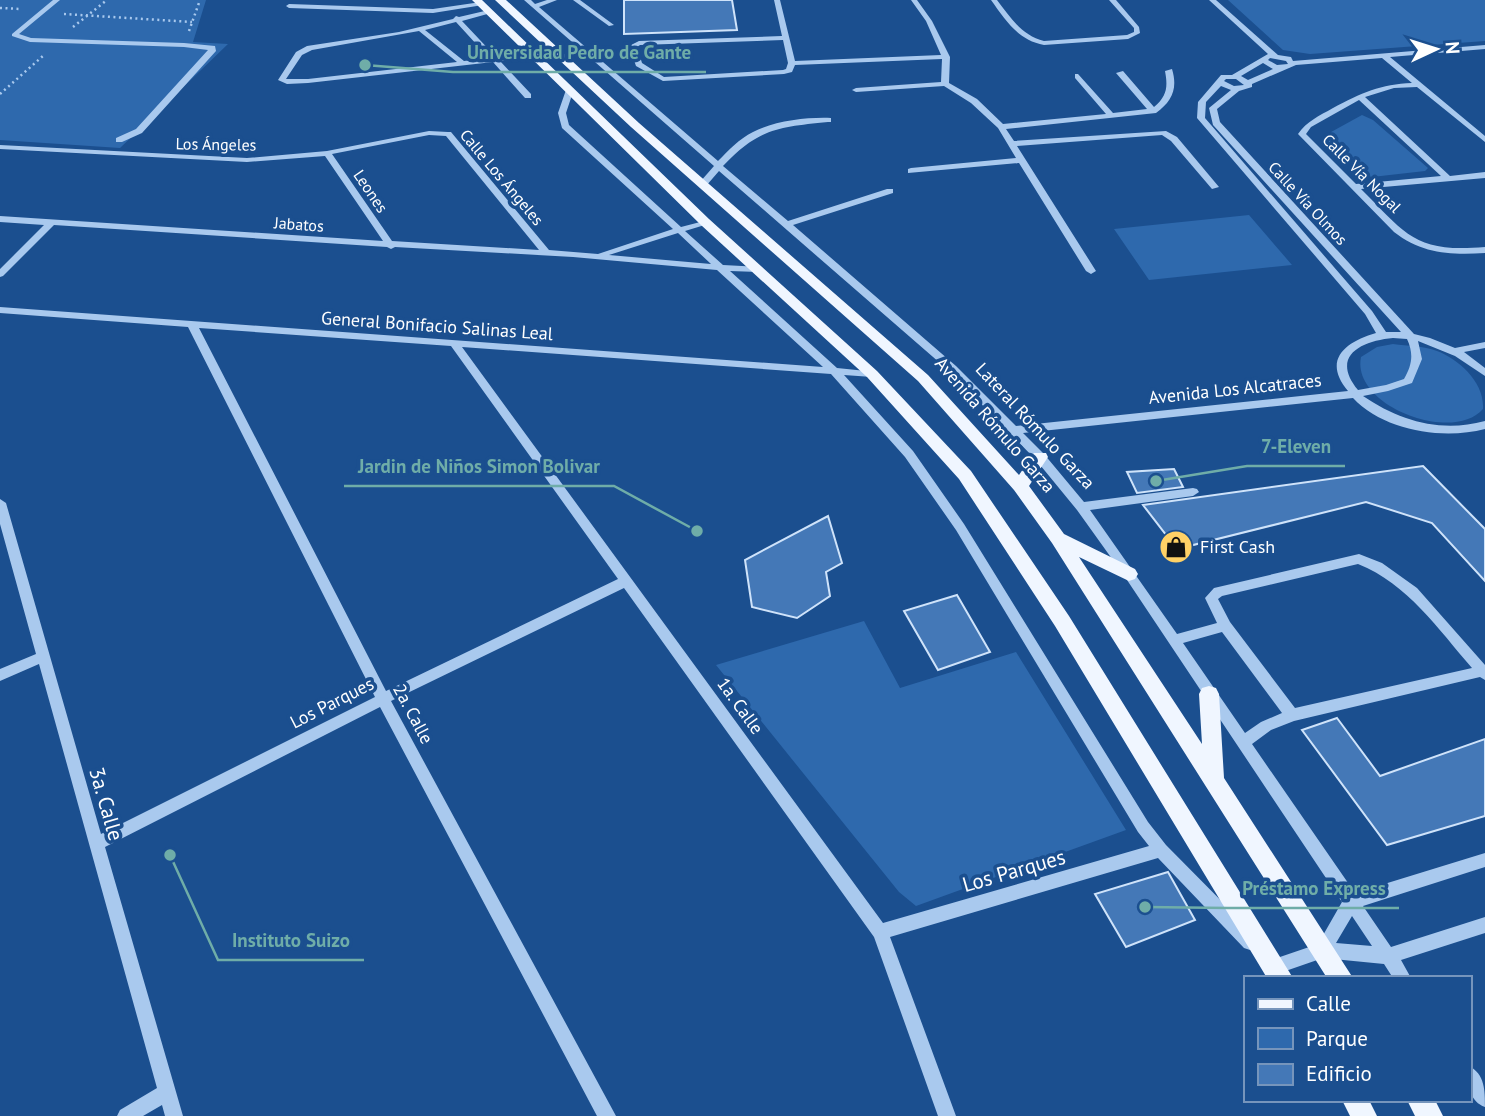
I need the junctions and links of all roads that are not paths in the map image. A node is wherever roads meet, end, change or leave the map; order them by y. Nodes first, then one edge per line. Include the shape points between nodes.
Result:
1 (57, 0) edge
2 (554, 0) edge
3 (576, 0) edge
4 (777, 0) edge
5 (914, 0) edge
6 (994, 0) edge
7 (1112, 0) edge
8 (1212, 0) edge
9 (531, 3) edge
10 (487, 4) edge
11 (289, 6) dead end
12 (456, 18) junction
13 (611, 25) dead end
14 (420, 29) junction
15 (786, 38) junction
16 (1483, 49) edge
17 (533, 55) junction
18 (1383, 55) junction
19 (1275, 56) junction
20 (946, 57) junction
21 (494, 58) junction
22 (1264, 60) junction
23 (461, 61) junction
24 (792, 63) junction
25 (1292, 63) junction
26 (1281, 68) junction
27 (1170, 71) dead end
28 (1120, 73) dead end
29 (1078, 76) dead end
30 (1233, 77) junction
31 (1221, 83) junction
32 (1248, 83) junction
33 (945, 84) junction
34 (1418, 85) junction
35 (570, 89) junction
36 (1237, 89) junction
37 (856, 90) dead end
38 (528, 96) dead end
39 (1361, 99) junction
40 (1153, 111) junction
41 (1112, 117) junction
42 (828, 120) dead end
43 (1001, 127) junction
44 (429, 133) joint
45 (1485, 140) edge
46 (119, 141) dead end
47 (1013, 144) junction
48 (0, 147) edge
49 (327, 153) junction
50 (1023, 160) junction
51 (719, 165) junction
52 (911, 171) dead end
53 (1485, 175) edge
54 (1448, 178) junction
55 (702, 184) junction
56 (1215, 187) dead end
57 (1354, 187) junction
58 (890, 191) dead end
59 (0, 219) edge
60 (52, 222) junction
61 (705, 222) junction
62 (788, 224) junction
63 (679, 232) junction
64 (391, 246) junction
65 (1485, 250) edge
66 (546, 253) junction
67 (595, 256) junction
68 (719, 269) junction
69 (758, 269) junction
70 (1091, 271) dead end
71 (0, 274) edge
72 (0, 310) edge
73 (193, 326) junction
74 (1383, 336) junction
75 (1411, 337) junction
76 (455, 344) junction
77 (1485, 345) edge
78 (1455, 351) junction
79 (836, 373) junction
80 (1485, 373) edge
81 (872, 374) junction
82 (1356, 394) junction
83 (1485, 425) edge
84 (1015, 429) junction
85 (1040, 457) junction
86 (1020, 486) junction
87 (1193, 492) dead end
88 (0, 503) edge
89 (1081, 507) junction
90 (1058, 538) junction
91 (1129, 574) junction
92 (626, 582) junction
93 (1225, 626) junction
94 (1173, 640) junction
95 (43, 657) junction
96 (1484, 672) edge
97 (0, 675) edge
98 (1209, 694) junction
99 (383, 699) junction
100 (1292, 715) junction
101 (1242, 743) junction
102 (1214, 781) junction
103 (96, 844) junction
104 (1161, 850) junction
105 (1485, 860) edge
106 (1351, 902) junction
107 (1485, 925) edge
108 (880, 932) junction
109 (1323, 950) junction
110 (1388, 956) junction
111 (1278, 973) edge
112 (1340, 976) edge
113 (1402, 976) edge
114 (1471, 1078) edge
115 (167, 1091) junction
116 (1485, 1098) edge
117 (126, 1116) edge
118 (174, 1116) edge
119 (607, 1116) edge
120 (947, 1116) edge

1 - 46 street via 14,35 59,42 184,45 212,51 139,131
2 - 9 street
3 - 13 street
4 - 15 street
5 - 20 street
6 - 7 street via 1023,36 1044,43 1137,33
8 - 19 street
9 - 51 street, Lateral Rómulo Garza
10 - 11 street via 433,12
10 - 12 street
10 - 17 main road
10 - 55 main road, Avenida Rómulo Garza
12 - 14 street
12 - 21 street
14 - 23 street
14 - 23 street via 304,50 282,80 319,80
15 - 24 street
15 - 24 street via 633,46 639,64 663,79 777,73 789,70
16 - 18 street
17 - 21 street
17 - 35 main road
18 - 25 street
18 - 34 street
19 - 22 street
19 - 25 street
20 - 24 street
20 - 33 street
21 - 23 street
21 - 38 street
22 - 26 street
22 - 30 street
25 - 26 street
26 - 32 street
27 - 40 street via 1170,97
28 - 40 street
29 - 41 street
30 - 31 street via 1224,77
30 - 32 street
31 - 36 street
31 - 74 street, Calle Vía Olmos via 1203,99 1201,118 1369,313
32 - 36 street via 1248,87
33 - 37 street
33 - 43 street via 974,101
34 - 39 street, Calle Vía Nogal via 1378,89
34 - 45 street
35 - 61 main road
35 - 63 street via 562,113 565,126
36 - 75 street, Calle Vía Olmos via 1213,108 1216,123
39 - 54 street
39 - 57 street, Calle Vía Nogal via 1308,125 1302,134
40 - 41 street
41 - 43 street
42 - 51 street via 765,128 745,138
43 - 47 street
44 - 49 street, Los Ángeles
44 - 66 street, Calle Los Ángeles via 452,136
47 - 50 street
47 - 56 street via 1163,133 1174,139
48 - 49 street, Los Ángeles via 227,161
49 - 64 street, Leones
50 - 52 street
50 - 70 street
51 - 55 street
51 - 62 street, Lateral Rómulo Garza
53 - 54 street
54 - 57 street
55 - 86 main road, Avenida Rómulo Garza via 923,378
57 - 65 street, Calle Vía Nogal via 1405,237 1422,247 1448,253
58 - 62 street
59 - 60 street, Jabatos
60 - 64 street, Jabatos
60 - 71 street
61 - 63 street, Jabatos
61 - 69 main road
62 - 84 street, Lateral Rómulo Garza
63 - 67 street, Jabatos
63 - 68 street
64 - 66 street, Jabatos
66 - 67 street, Jabatos
67 - 68 street, Jabatos
68 - 69 street, Jabatos
68 - 79 street
69 - 81 main road
72 - 73 street, General Bonifacio Salinas Leal
73 - 76 street, General Bonifacio Salinas Leal
73 - 99 street, 2a. Calle
74 - 75 street
74 - 82 street via 1354,345 1345,354 1345,377
75 - 78 street
75 - 82 street, Avenida Los Alcatraces via 1419,351 1408,381
76 - 79 street, General Bonifacio Salinas Leal
76 - 92 street, 1a. Calle
77 - 78 street
78 - 80 street
79 - 81 street, General Bonifacio Salinas Leal
79 - 104 street via 929,480
81 - 111 main road via 965,475 1010,541
82 - 83 street via 1382,412 1421,428 1461,431
82 - 84 street, Avenida Los Alcatraces
84 - 85 street, Lateral Rómulo Garza
85 - 86 main road
85 - 89 street, Lateral Rómulo Garza
86 - 90 main road, Avenida Rómulo Garza
87 - 89 street
88 - 95 street, 3a. Calle
89 - 91 street, Lateral Rómulo Garza
90 - 91 main road
90 - 102 main road, Avenida Rómulo Garza
91 - 94 street, Lateral Rómulo Garza
92 - 99 street, Los Parques
92 - 108 street, 1a. Calle
93 - 94 street
93 - 96 street via 1210,598 1218,592 1359,559 1399,580
93 - 100 street
94 - 98 street, Lateral Rómulo Garza
95 - 97 street
95 - 103 street, 3a. Calle
96 - 100 street
98 - 101 street, Lateral Rómulo Garza
98 - 102 main road
99 - 103 street, Los Parques
99 - 119 street, 2a. Calle
100 - 101 street
101 - 106 street, Lateral Rómulo Garza
102 - 109 main road, Avenida Rómulo Garza
103 - 115 street, 3a. Calle
104 - 108 street, Los Parques
104 - 111 street
105 - 106 street
106 - 109 street
106 - 110 street, Lateral Rómulo Garza
107 - 110 street
108 - 120 street, 1a. Calle
109 - 110 street
109 - 111 street
109 - 112 main road, Avenida Rómulo Garza
110 - 113 street, Lateral Rómulo Garza
114 - 116 street
115 - 117 street
115 - 118 street, 3a. Calle

